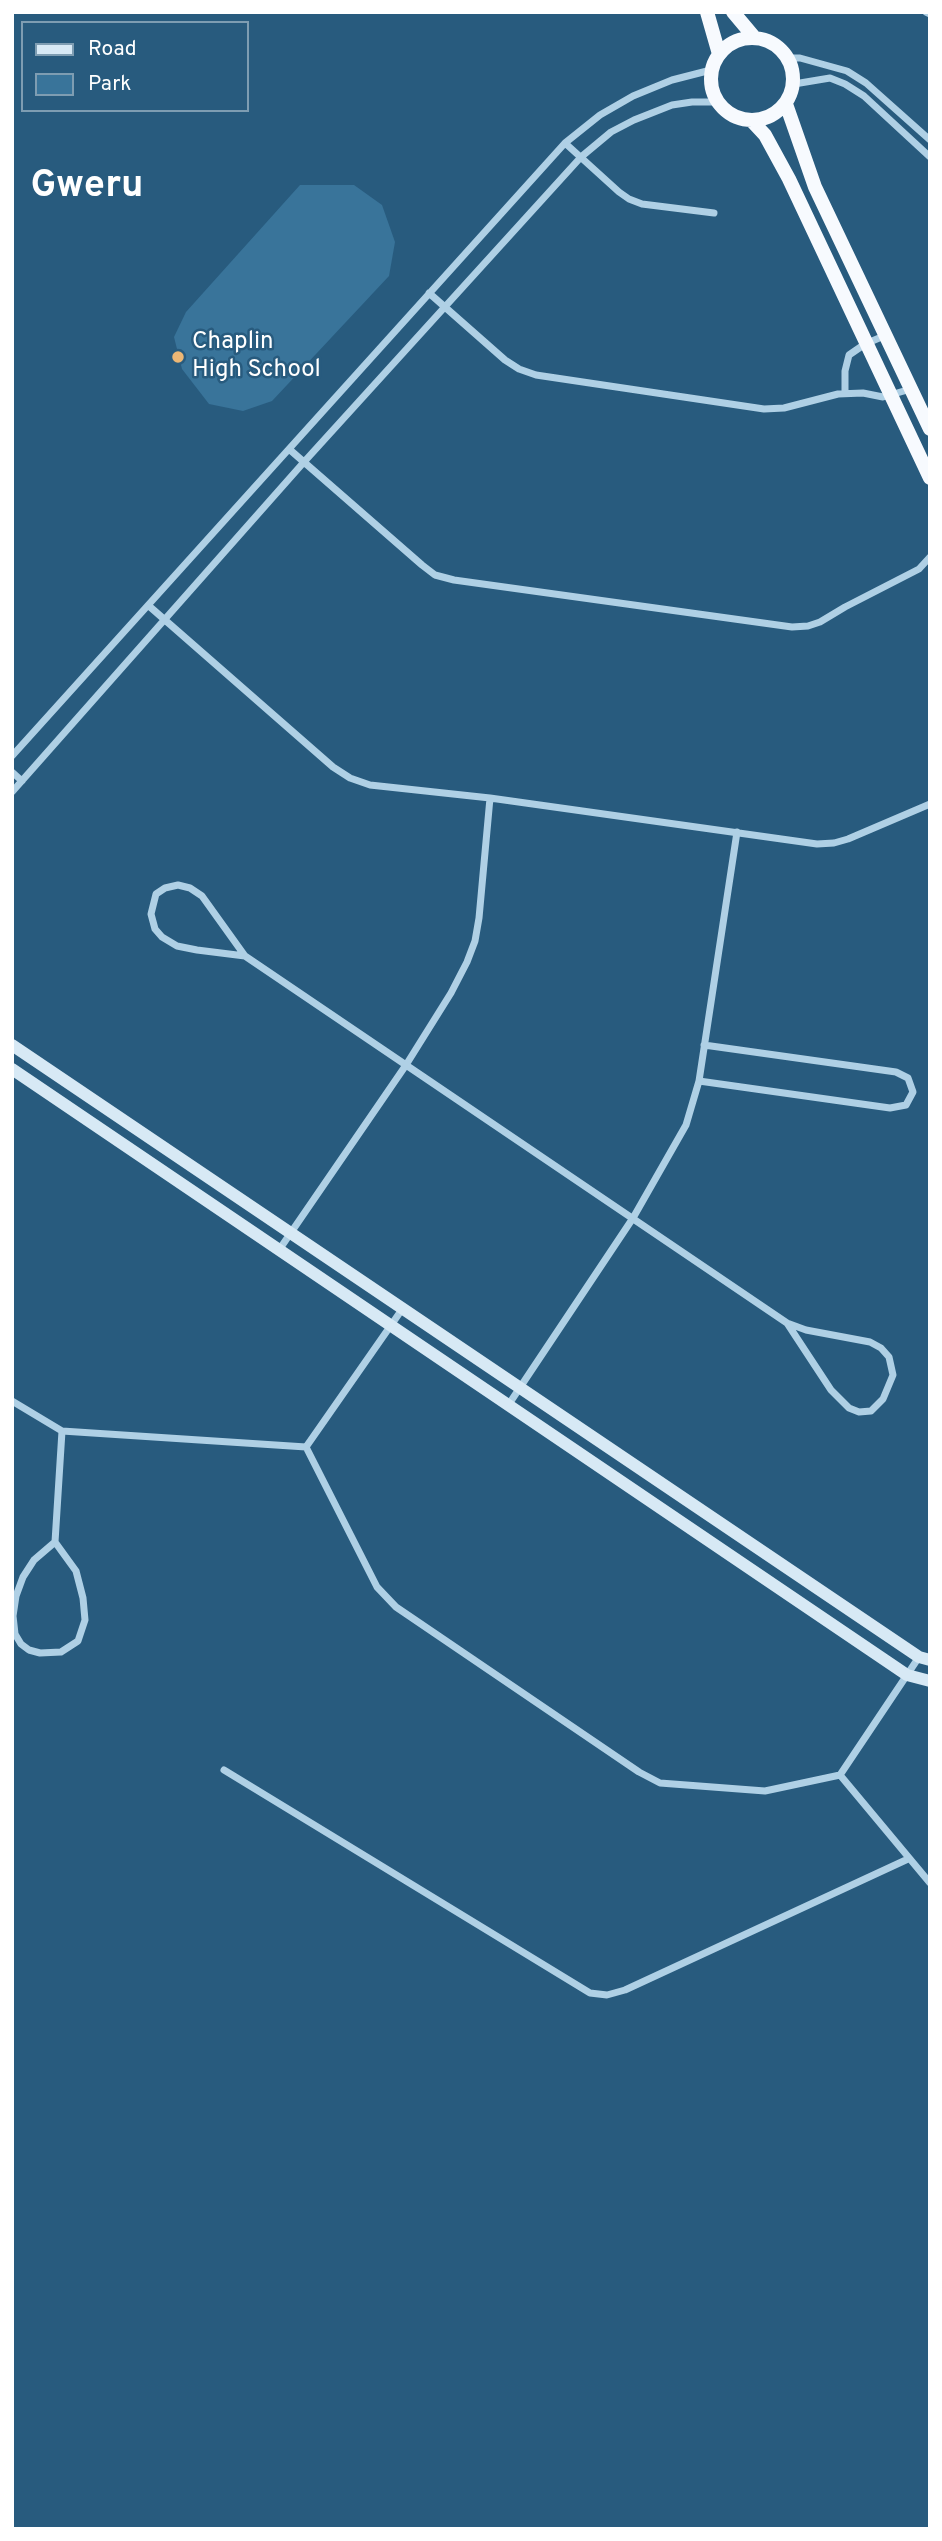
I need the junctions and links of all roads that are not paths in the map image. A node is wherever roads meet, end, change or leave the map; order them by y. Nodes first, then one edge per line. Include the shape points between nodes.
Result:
1 (707, 12) edge
2 (733, 12) edge
3 (754, 37) junction
4 (719, 54) junction
5 (788, 58) junction
6 (832, 65) junction
7 (711, 70) junction
8 (830, 78) junction
9 (794, 84) junction
10 (718, 102) junction
11 (786, 104) junction
12 (751, 120) junction
13 (930, 140) edge
14 (565, 143) junction
15 (581, 157) junction
16 (930, 157) edge
17 (714, 213) dead end
18 (429, 293) junction
19 (445, 307) junction
20 (884, 336) junction
21 (865, 344) junction
22 (911, 389) junction
23 (845, 393) junction
24 (890, 395) junction
25 (930, 429) edge
26 (289, 449) junction
27 (304, 462) junction
28 (930, 478) edge
29 (930, 557) edge
30 (919, 569) junction
31 (930, 572) edge
32 (149, 606) junction
33 (163, 620) junction
34 (12, 756) edge
35 (12, 772) edge
36 (22, 781) junction
37 (12, 792) edge
38 (490, 798) junction
39 (930, 804) edge
40 (737, 832) junction
41 (245, 956) junction
42 (12, 1045) edge
43 (705, 1045) junction
44 (406, 1065) junction
45 (12, 1069) edge
46 (699, 1081) junction
47 (633, 1218) junction
48 (290, 1233) junction
49 (279, 1250) junction
50 (403, 1308) junction
51 (787, 1323) junction
52 (391, 1325) junction
53 (520, 1387) junction
54 (12, 1401) edge
55 (509, 1404) junction
56 (62, 1431) junction
57 (306, 1447) junction
58 (55, 1542) junction
59 (924, 1658) edge
60 (907, 1675) junction
61 (930, 1681) edge
62 (224, 1770) dead end
63 (840, 1775) junction
64 (908, 1859) junction
65 (930, 1883) edge

1 - 4 highway
2 - 3 highway
3 - 4 highway via 740,39
3 - 5 highway via 767,40
4 - 7 highway
5 - 6 street
5 - 9 highway
6 - 8 street
6 - 13 street via 866,83
7 - 10 highway
7 - 14 street via 633,96
8 - 9 street
8 - 16 street via 863,96
9 - 11 highway
10 - 12 highway via 727,112
10 - 15 street via 672,106 634,120
11 - 12 highway via 776,113
11 - 20 highway via 815,187
12 - 21 highway via 765,135 789,179
14 - 15 street
14 - 18 street
15 - 17 street via 629,199
15 - 19 street
18 - 19 street
18 - 26 street
19 - 23 street via 505,360 536,375 764,409
19 - 27 street
20 - 21 street
20 - 22 highway
21 - 23 street via 846,361
21 - 24 highway
22 - 24 street
22 - 25 highway
23 - 24 street
24 - 28 highway
26 - 27 street
26 - 32 street
27 - 30 street via 422,565 435,575 454,580 792,627 820,622
27 - 33 street
29 - 30 street
30 - 31 street
32 - 33 street
32 - 34 street
33 - 36 street
33 - 38 street via 350,778 370,785
35 - 36 street
36 - 37 street
38 - 40 street
38 - 44 street via 475,941 451,993
39 - 40 street via 834,843
40 - 43 street
41 - 41 street via 202,896 178,885 156,894 151,914 162,937 177,946
41 - 44 street
42 - 48 main road
43 - 46 street
43 - 46 street via 896,1072 908,1078 914,1092 906,1105 890,1108
44 - 47 street
44 - 48 street
45 - 49 main road
46 - 47 street via 686,1125
47 - 51 street
47 - 53 street
48 - 49 street
48 - 50 main road
49 - 52 main road
50 - 52 street
50 - 53 main road
51 - 51 street via 881,1348 889,1357 893,1375 883,1399 871,1411 849,1408 831,1390
52 - 55 main road
52 - 57 street
53 - 55 street
53 - 59 main road
54 - 56 street
55 - 60 main road
56 - 57 street
56 - 58 street
57 - 63 street via 377,1587 396,1607 639,1773 660,1783 765,1791
58 - 58 street via 76,1571 85,1620 78,1641 61,1652 40,1653 21,1644 12,1616 23,1577
59 - 60 street
60 - 61 main road
60 - 63 street
62 - 64 street via 590,1993 607,1996
63 - 64 street
64 - 65 street

